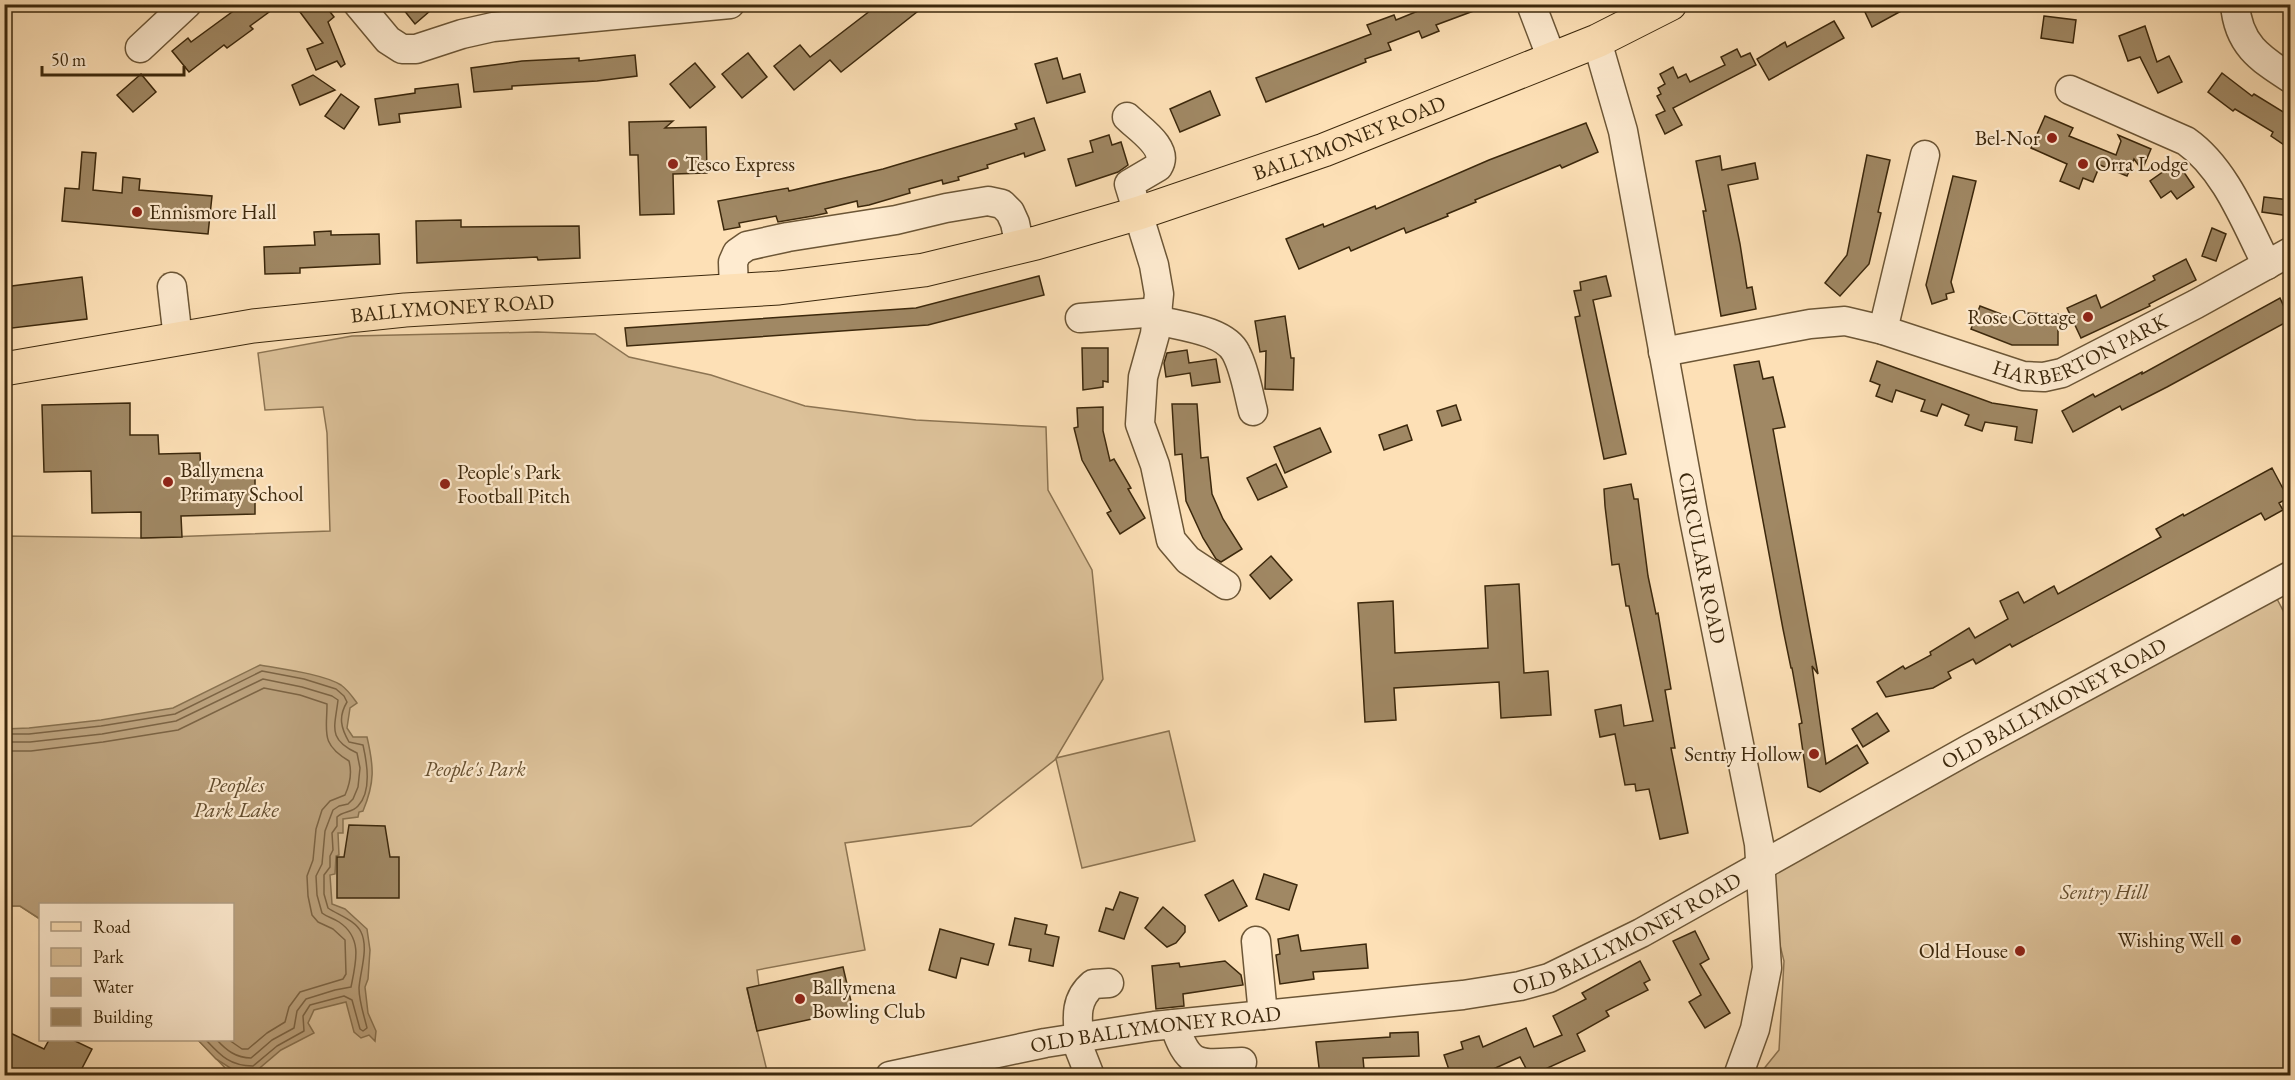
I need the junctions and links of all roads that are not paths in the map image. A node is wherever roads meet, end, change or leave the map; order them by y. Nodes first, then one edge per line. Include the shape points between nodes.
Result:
1 (188, 4) edge
2 (358, 4) edge
3 (730, 4) edge
4 (1531, 4) edge
5 (1670, 4) edge
6 (2235, 4) edge
7 (1597, 41) junction
8 (140, 48) dead end
9 (1552, 59) junction
10 (2290, 78) edge
11 (2070, 90) dead end
12 (1127, 117) dead end
13 (1925, 154) dead end
14 (1139, 213) junction
15 (1020, 247) junction
16 (2279, 259) edge
17 (172, 287) dead end
18 (734, 291) junction
19 (1157, 316) junction
20 (1080, 318) dead end
21 (1883, 330) junction
22 (175, 340) junction
23 (1663, 352) junction
24 (4, 369) edge
25 (1253, 411) dead end
26 (2290, 576) edge
27 (1226, 585) dead end
28 (1760, 867) junction
29 (1257, 940) dead end
30 (1109, 983) dead end
31 (1263, 1016) junction
32 (1174, 1024) junction
33 (1077, 1038) junction
34 (1242, 1062) dead end
35 (890, 1076) edge
36 (1090, 1076) edge
37 (1738, 1076) edge

1 - 8 street
2 - 3 street via 395,46 407,50 493,27
4 - 9 street
5 - 7 main road, BALLYMONEY ROAD
6 - 10 street via 2236,21 2254,52
7 - 9 main road, BALLYMONEY ROAD
7 - 23 street, CIRCULAR ROAD via 1623,131
9 - 14 main road, BALLYMONEY ROAD via 1324,150
11 - 16 street, HARBERTON PARK via 2195,148
12 - 14 street via 1158,147 1161,156 1158,167 1129,183
13 - 21 street
14 - 15 main road, BALLYMONEY ROAD
14 - 19 street via 1157,279
15 - 18 main road, BALLYMONEY ROAD via 924,270
15 - 18 street via 1010,212 1002,204 988,201 755,243 740,249 734,258
16 - 21 street, HARBERTON PARK via 2053,376 2023,376
17 - 22 street
18 - 22 main road, BALLYMONEY ROAD via 405,310 253,326
19 - 20 street
19 - 25 street via 1229,343 1239,358
19 - 27 street via 1143,377 1140,424 1155,465 1171,540 1188,560
21 - 23 street, HARBERTON PARK via 1830,321
22 - 24 main road, BALLYMONEY ROAD
23 - 28 street, CIRCULAR ROAD via 1759,844
26 - 28 street, OLD BALLYMONEY ROAD
28 - 31 street, OLD BALLYMONEY ROAD via 1641,933 1548,978 1462,995
28 - 37 street, CIRCULAR ROAD via 1767,968 1755,1029
29 - 31 street
30 - 33 street via 1093,984 1083,996 1077,1014
31 - 32 street, OLD BALLYMONEY ROAD
32 - 33 street, OLD BALLYMONEY ROAD
32 - 34 street via 1182,1047 1191,1058 1208,1064
33 - 35 street, OLD BALLYMONEY ROAD
33 - 36 street

